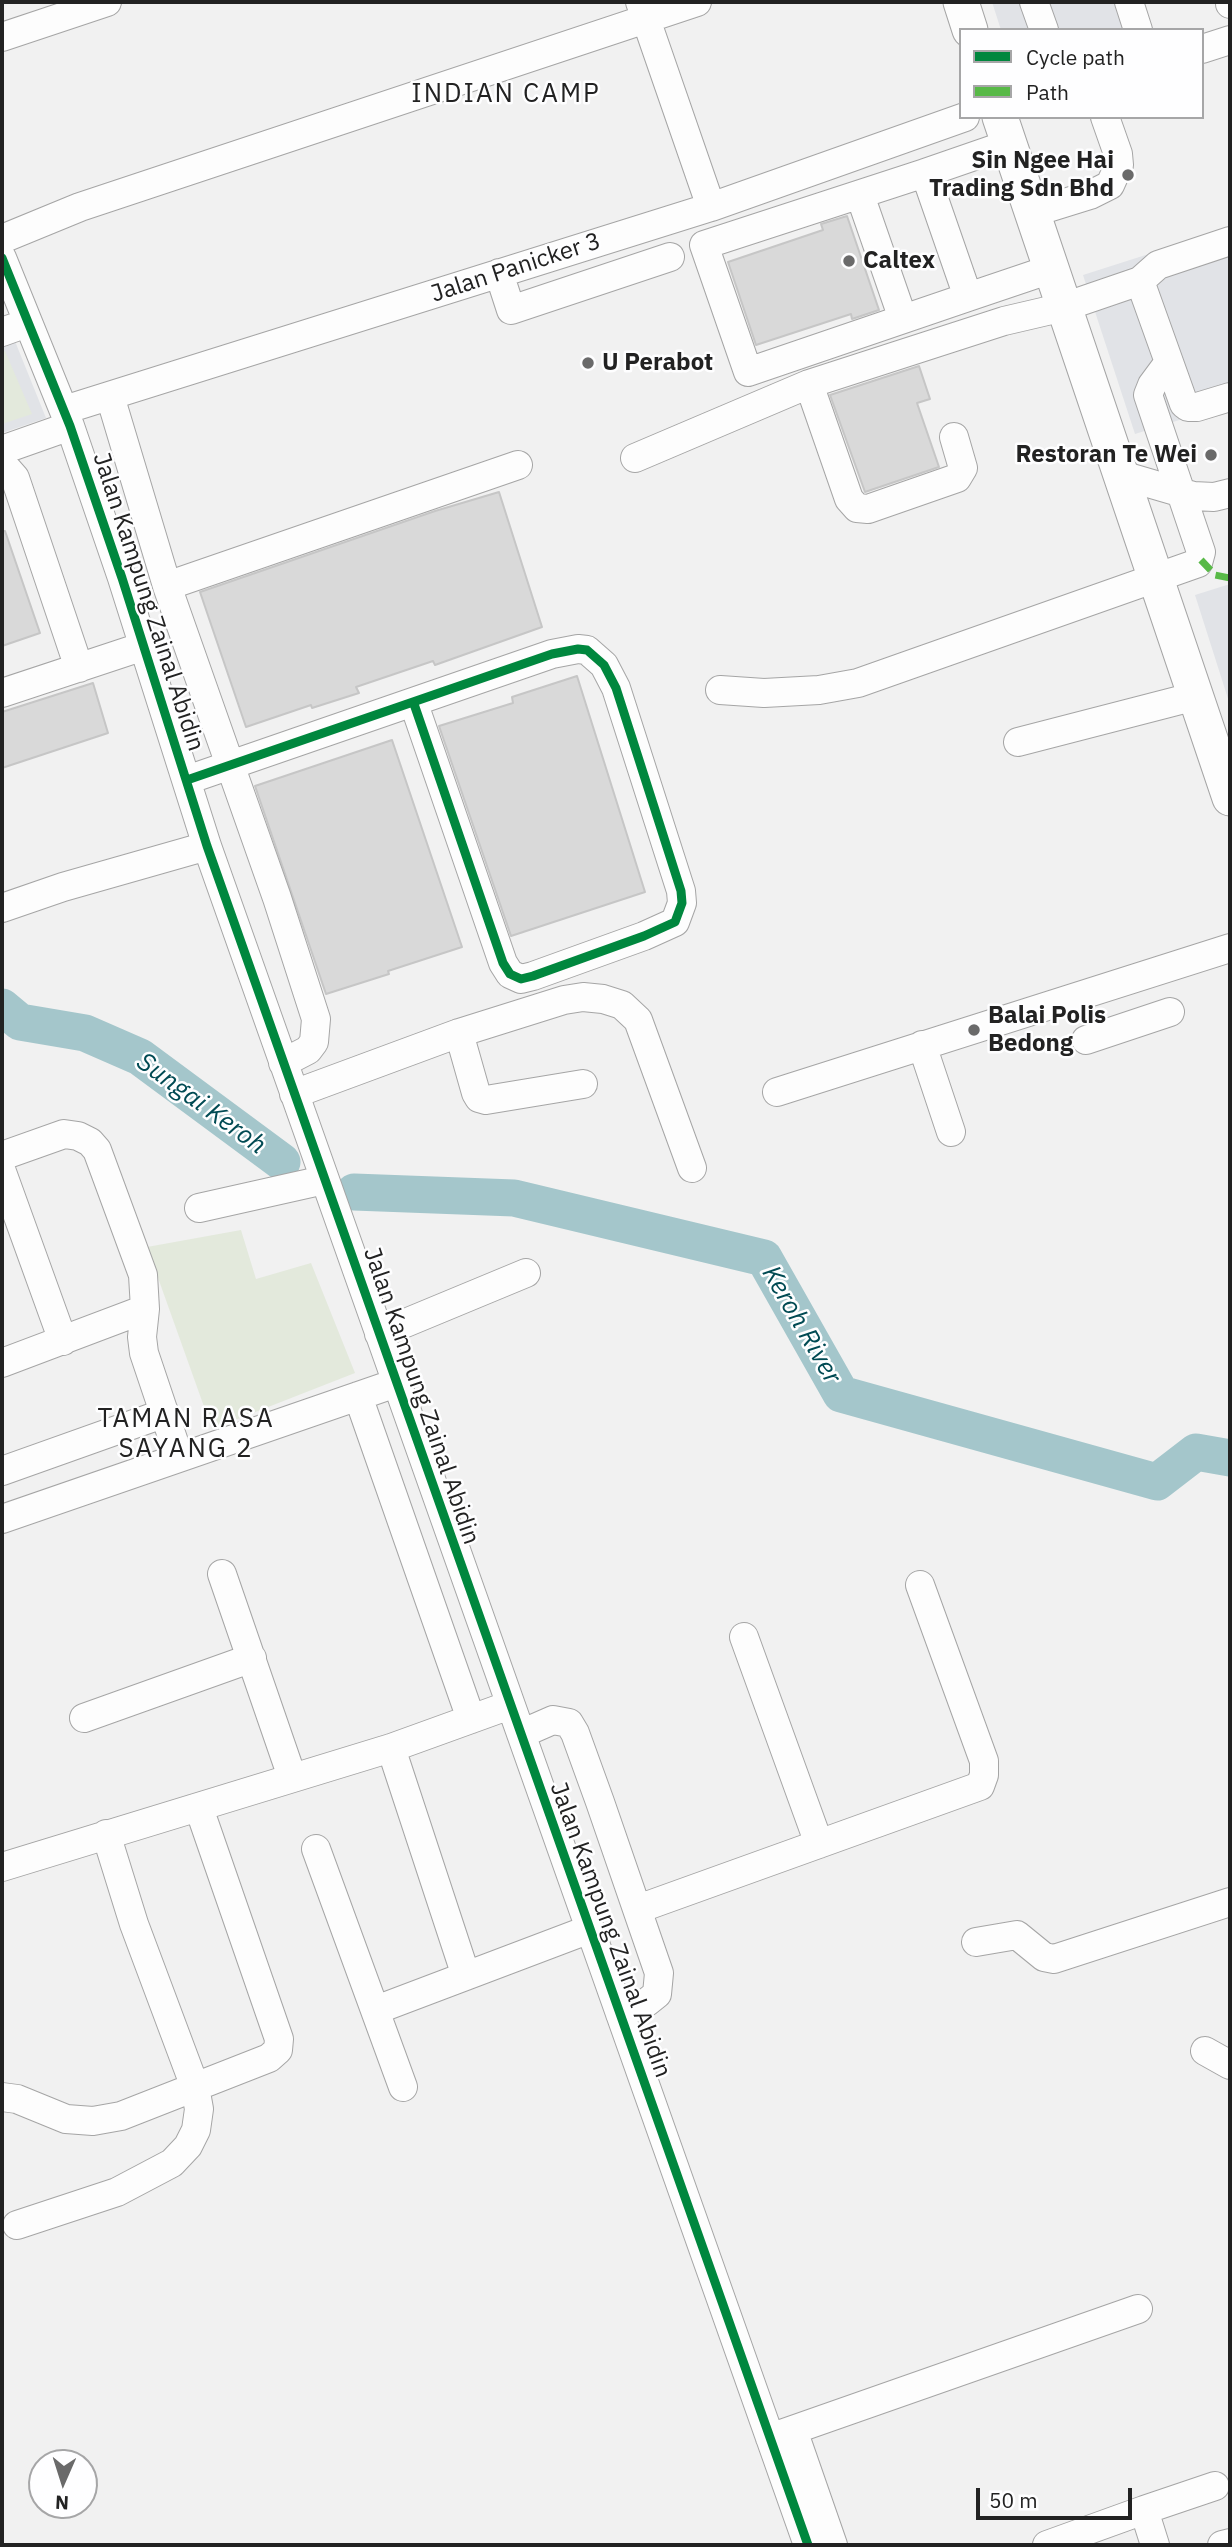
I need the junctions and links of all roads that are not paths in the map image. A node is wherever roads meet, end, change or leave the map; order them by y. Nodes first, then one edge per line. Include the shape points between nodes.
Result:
1 (107, 2) edge
2 (697, 2) edge
3 (961, 2) edge
4 (1034, 2) edge
5 (1129, 2) edge
6 (643, 10) edge
7 (969, 28) edge
8 (1043, 28) edge
9 (1137, 28) edge
10 (2, 37) edge
11 (1230, 40) edge
12 (1204, 48) edge
13 (959, 119) edge
14 (1106, 119) edge
15 (1004, 131) edge
16 (883, 146) junction
17 (925, 173) junction
18 (895, 183) junction
19 (860, 195) junction
20 (710, 206) junction
21 (1032, 213) junction
22 (2, 239) edge
23 (1228, 248) edge
24 (670, 257) dead end
25 (2, 258) edge
26 (1051, 269) junction
27 (499, 274) junction
28 (1140, 281) junction
29 (968, 297) junction
30 (1064, 307) junction
31 (902, 320) junction
32 (14, 327) edge
33 (1169, 362) junction
34 (808, 384) junction
35 (110, 396) junction
36 (1230, 397) edge
37 (67, 418) junction
38 (954, 437) dead end
39 (2, 450) edge
40 (635, 458) dead end
41 (518, 465) dead end
42 (2, 471) edge
43 (1121, 475) junction
44 (1181, 494) junction
45 (1230, 494) edge
46 (1156, 578) junction
47 (167, 586) junction
48 (144, 646) junction
49 (79, 668) junction
50 (720, 691) dead end
51 (2, 693) edge
52 (1196, 696) junction
53 (414, 704) junction
54 (1221, 739) edge
55 (1018, 742) dead end
56 (230, 765) junction
57 (187, 780) junction
58 (1230, 798) edge
59 (207, 846) junction
60 (2, 908) edge
61 (1230, 948) edge
62 (1111, 986) junction
63 (1170, 1012) dead end
64 (1125, 1027) junction
65 (459, 1033) junction
66 (1086, 1040) dead end
67 (922, 1045) junction
68 (284, 1063) junction
69 (583, 1084) dead end
70 (777, 1092) dead end
71 (294, 1094) junction
72 (951, 1132) dead end
73 (2, 1156) edge
74 (692, 1168) dead end
75 (2, 1172) edge
76 (324, 1180) junction
77 (199, 1208) dead end
78 (526, 1273) dead end
79 (145, 1309) junction
80 (379, 1334) junction
81 (63, 1341) junction
82 (2, 1363) edge
83 (396, 1383) junction
84 (358, 1396) junction
85 (165, 1413) junction
86 (179, 1457) junction
87 (2, 1471) edge
88 (2, 1482) edge
89 (7, 1517) edge
90 (222, 1574) dead end
91 (920, 1585) dead end
92 (744, 1637) dead end
93 (252, 1658) junction
94 (510, 1705) junction
95 (84, 1718) dead end
96 (471, 1719) junction
97 (520, 1734) junction
98 (391, 1748) junction
99 (292, 1777) junction
100 (199, 1808) junction
101 (106, 1834) junction
102 (819, 1844) junction
103 (316, 1849) dead end
104 (4, 1858) edge
105 (1230, 1902) edge
106 (638, 1909) junction
107 (590, 1929) junction
108 (976, 1942) dead end
109 (466, 1976) junction
110 (376, 2010) junction
111 (620, 2014) junction
112 (1205, 2051) dead end
113 (1230, 2065) edge
114 (195, 2087) junction
115 (403, 2087) dead end
116 (2, 2098) edge
117 (17, 2225) dead end
118 (1138, 2309) dead end
119 (782, 2434) junction
120 (1216, 2486) dead end
121 (1144, 2510) junction
122 (1230, 2543) edge
123 (808, 2545) edge
124 (833, 2545) edge
125 (1047, 2545) edge
126 (1155, 2545) edge
127 (1222, 2545) edge

1 - 10 street
2 - 6 street
3 - 7 main road
4 - 8 street
5 - 9 street
6 - 20 street
6 - 22 street via 80,207
11 - 12 street
13 - 16 street, Jalan Panicker 3
14 - 21 street via 1119,165 1110,185
15 - 17 street
15 - 21 main road
16 - 18 street
16 - 20 street, Jalan Panicker 3
17 - 18 street
17 - 29 street
18 - 19 street
19 - 31 street
19 - 31 street via 704,245 748,372
20 - 27 street, Jalan Panicker 3
21 - 26 main road
23 - 28 street via 1158,265
24 - 27 street via 512,310
25 - 32 street, Jalan Kampung Zainal Abidin
26 - 29 street
26 - 30 main road
27 - 35 street, Jalan Panicker 3
28 - 30 street
28 - 33 street
29 - 31 street
30 - 34 street via 1004,321
30 - 43 main road
32 - 37 street, Jalan Kampung Zainal Abidin
33 - 36 street via 1188,407
33 - 44 street via 1148,394
34 - 38 street via 849,499 857,508 868,509 957,478 962,468
34 - 40 street
35 - 37 street, Jalan Panicker 3
35 - 47 street
37 - 39 street, Jalan Panicker 3
37 - 48 street, Jalan Kampung Zainal Abidin
41 - 47 street
42 - 49 street via 15,478
43 - 44 street
43 - 46 main road
44 - 45 street via 1205,498
44 - 46 street via 1200,560
46 - 50 street via 858,682 819,691
46 - 52 main road
47 - 56 street
48 - 49 street
48 - 57 street, Jalan Kampung Zainal Abidin
49 - 51 street
52 - 54 main road
52 - 55 street
53 - 53 street via 510,974 521,979 533,976 675,922 681,891 616,688 592,653 578,649 552,654
53 - 56 street
54 - 58 main road
56 - 57 street
56 - 68 street via 316,1020 314,1042
57 - 59 street, Jalan Kampung Zainal Abidin
59 - 60 street
59 - 68 street, Jalan Kampung Zainal Abidin
61 - 62 street
62 - 64 street
62 - 67 street
63 - 64 street
64 - 66 street
65 - 69 street via 480,1098
65 - 71 street
65 - 74 street via 564,1000 583,997 622,1005 638,1020
67 - 70 street
67 - 72 street
68 - 71 street, Jalan Kampung Zainal Abidin
71 - 76 street, Jalan Kampung Zainal Abidin
73 - 79 street via 64,1134 90,1142 104,1165 143,1275
75 - 81 street
76 - 77 street
76 - 80 street, Jalan Kampung Zainal Abidin
78 - 80 street
79 - 81 street
79 - 85 street via 144,1353
80 - 83 street, Jalan Kampung Zainal Abidin
81 - 82 street
83 - 84 street
83 - 94 street, Jalan Kampung Zainal Abidin
84 - 86 street
84 - 96 street
85 - 86 street
85 - 87 street
86 - 89 street
88 - 89 street
90 - 93 street
91 - 102 street via 984,1761 980,1786
92 - 102 street
93 - 95 street
93 - 99 street
94 - 96 street
94 - 97 street, Jalan Kampung Zainal Abidin
96 - 98 street
97 - 106 street via 553,1720 569,1723
97 - 107 street, Jalan Kampung Zainal Abidin
98 - 99 street
98 - 109 street
99 - 100 street
100 - 101 street
100 - 114 street via 279,2045 269,2058
101 - 104 street
101 - 114 street
102 - 106 street
103 - 110 street
105 - 108 street via 1054,1959 1044,1957 1017,1935
106 - 111 street via 660,1986 647,2002
107 - 109 street
107 - 111 street, Jalan Kampung Zainal Abidin
109 - 110 street
110 - 115 street
111 - 119 street, Jalan Kampung Zainal Abidin
112 - 113 street
114 - 116 street via 121,2116 93,2121 66,2119
114 - 117 street via 196,2130 172,2163 117,2192
118 - 119 street
119 - 123 street, Jalan Kampung Zainal Abidin
119 - 124 street
120 - 121 street
121 - 125 street
121 - 126 street
122 - 127 street

